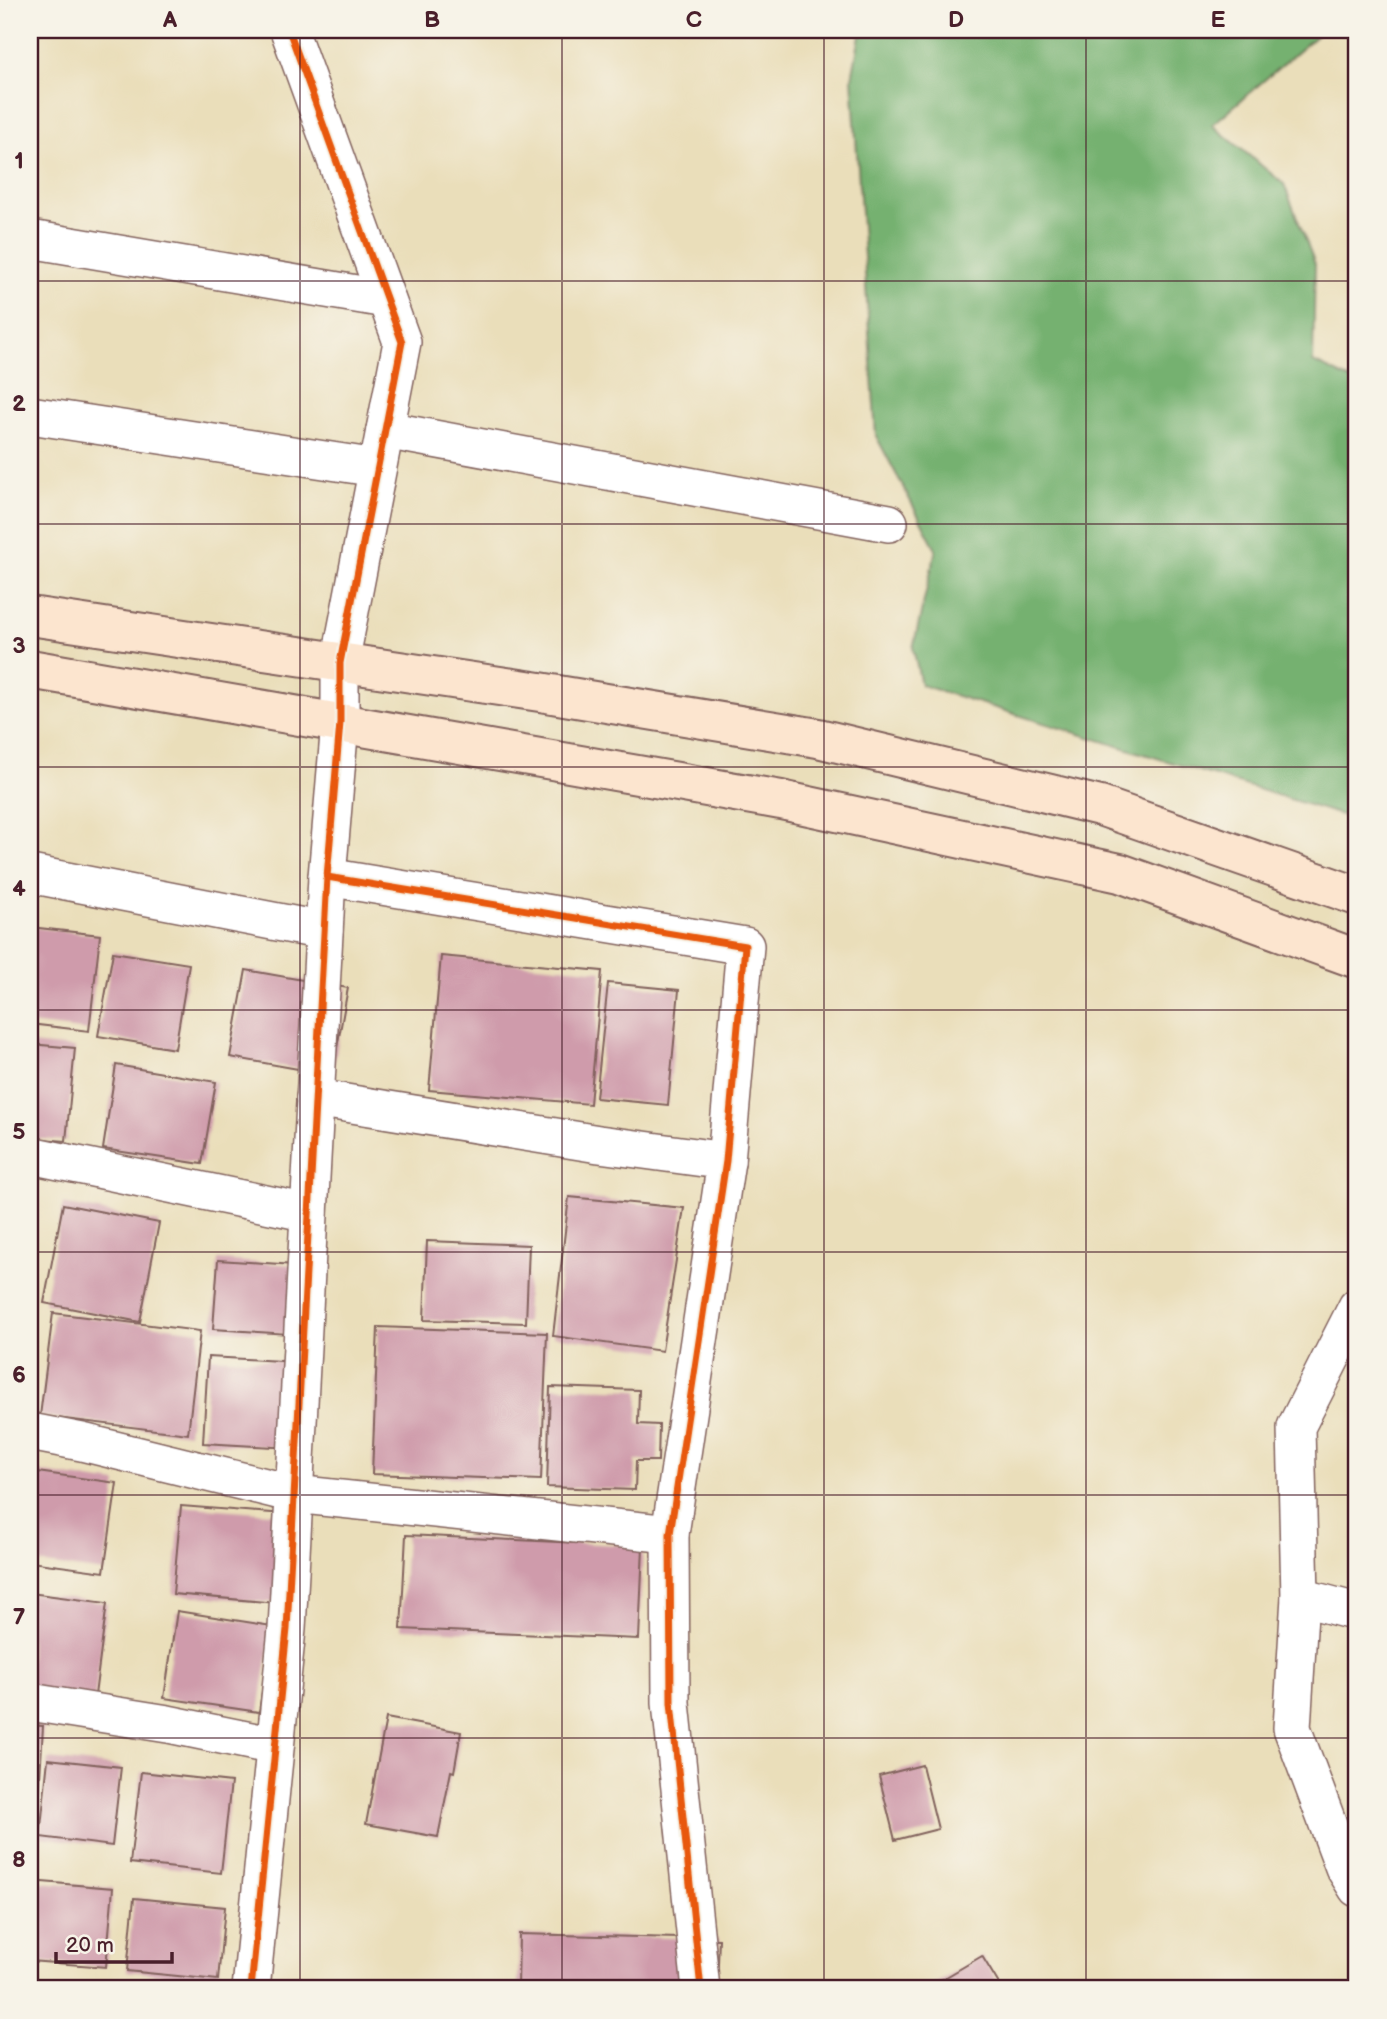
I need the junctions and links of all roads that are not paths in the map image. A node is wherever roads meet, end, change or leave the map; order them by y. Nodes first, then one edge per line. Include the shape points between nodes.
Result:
1 (289, 30) edge
2 (30, 239) edge
3 (386, 299) junction
4 (30, 415) edge
5 (385, 430) junction
6 (377, 468) junction
7 (889, 523) dead end
8 (30, 616) edge
9 (340, 663) junction
10 (30, 669) edge
11 (340, 723) junction
12 (30, 874) edge
13 (327, 877) junction
14 (1357, 896) edge
15 (324, 932) junction
16 (1357, 959) edge
17 (315, 1098) junction
18 (30, 1155) edge
19 (726, 1161) junction
20 (309, 1213) junction
21 (1357, 1307) edge
22 (30, 1432) edge
23 (294, 1494) junction
24 (670, 1534) junction
25 (1300, 1597) junction
26 (1357, 1612) edge
27 (30, 1702) edge
28 (275, 1746) junction
29 (1357, 1888) edge
30 (251, 1989) edge
31 (701, 1989) edge

1 - 3 street
2 - 3 street
3 - 5 street via 402,342
4 - 6 street
5 - 6 street
5 - 7 street
6 - 9 street
8 - 9 main road
9 - 11 street
9 - 14 main road via 818,738 1100,806
10 - 11 main road
11 - 13 street
11 - 16 main road via 781,800 1120,873
12 - 15 street
13 - 15 street
13 - 19 street via 745,946
15 - 17 street
17 - 19 street
17 - 20 street
18 - 20 street
19 - 24 street
20 - 23 street
21 - 25 street via 1296,1427
22 - 23 street
23 - 24 street
23 - 28 street
24 - 31 street via 671,1703
25 - 26 street
25 - 29 street via 1292,1728 1344,1867
27 - 28 street
28 - 30 street

